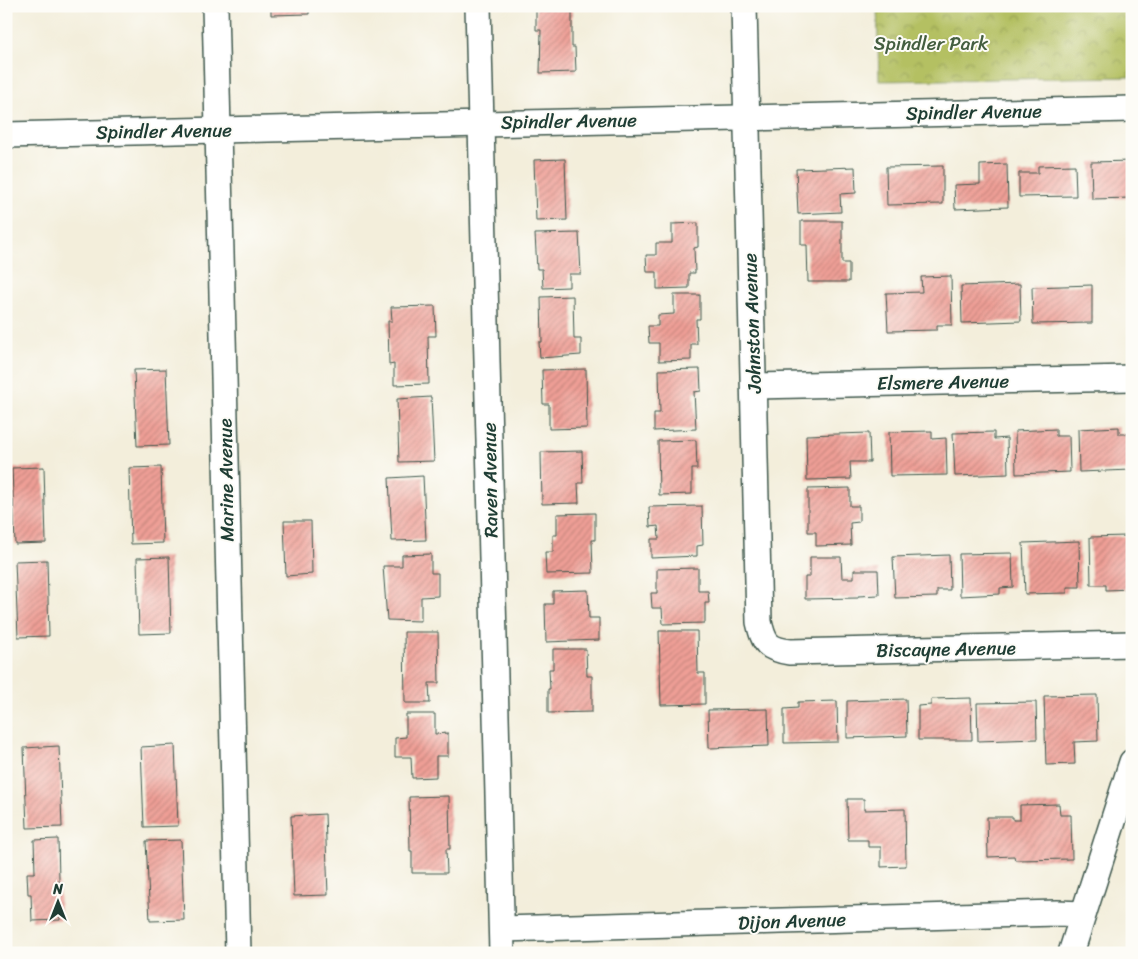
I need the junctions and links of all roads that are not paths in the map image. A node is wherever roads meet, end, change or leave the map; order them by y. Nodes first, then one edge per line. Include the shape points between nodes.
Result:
1 (215, 6) edge
2 (478, 6) edge
3 (744, 6) edge
4 (1132, 109) edge
5 (747, 118) junction
6 (481, 123) junction
7 (218, 130) junction
8 (6, 134) edge
9 (1132, 378) edge
10 (754, 386) junction
11 (764, 640) joint
12 (1132, 644) edge
13 (1132, 762) edge
14 (1083, 914) junction
15 (502, 941) edge
16 (238, 953) edge
17 (1070, 953) edge

1 - 7 street, Marine Avenue
2 - 6 street, Raven Avenue
3 - 5 street, Johnston Avenue
4 - 5 street, Spindler Avenue
5 - 6 street, Spindler Avenue
5 - 10 street, Johnston Avenue
6 - 7 street, Spindler Avenue
6 - 15 street, Raven Avenue
7 - 8 street, Spindler Avenue
7 - 16 street, Marine Avenue
9 - 10 street, Elsmere Avenue
10 - 11 street, Johnston Avenue via 759,622
11 - 12 street, Biscayne Avenue via 779,651 790,652
13 - 14 street
14 - 15 street, Dijon Avenue
14 - 17 street

